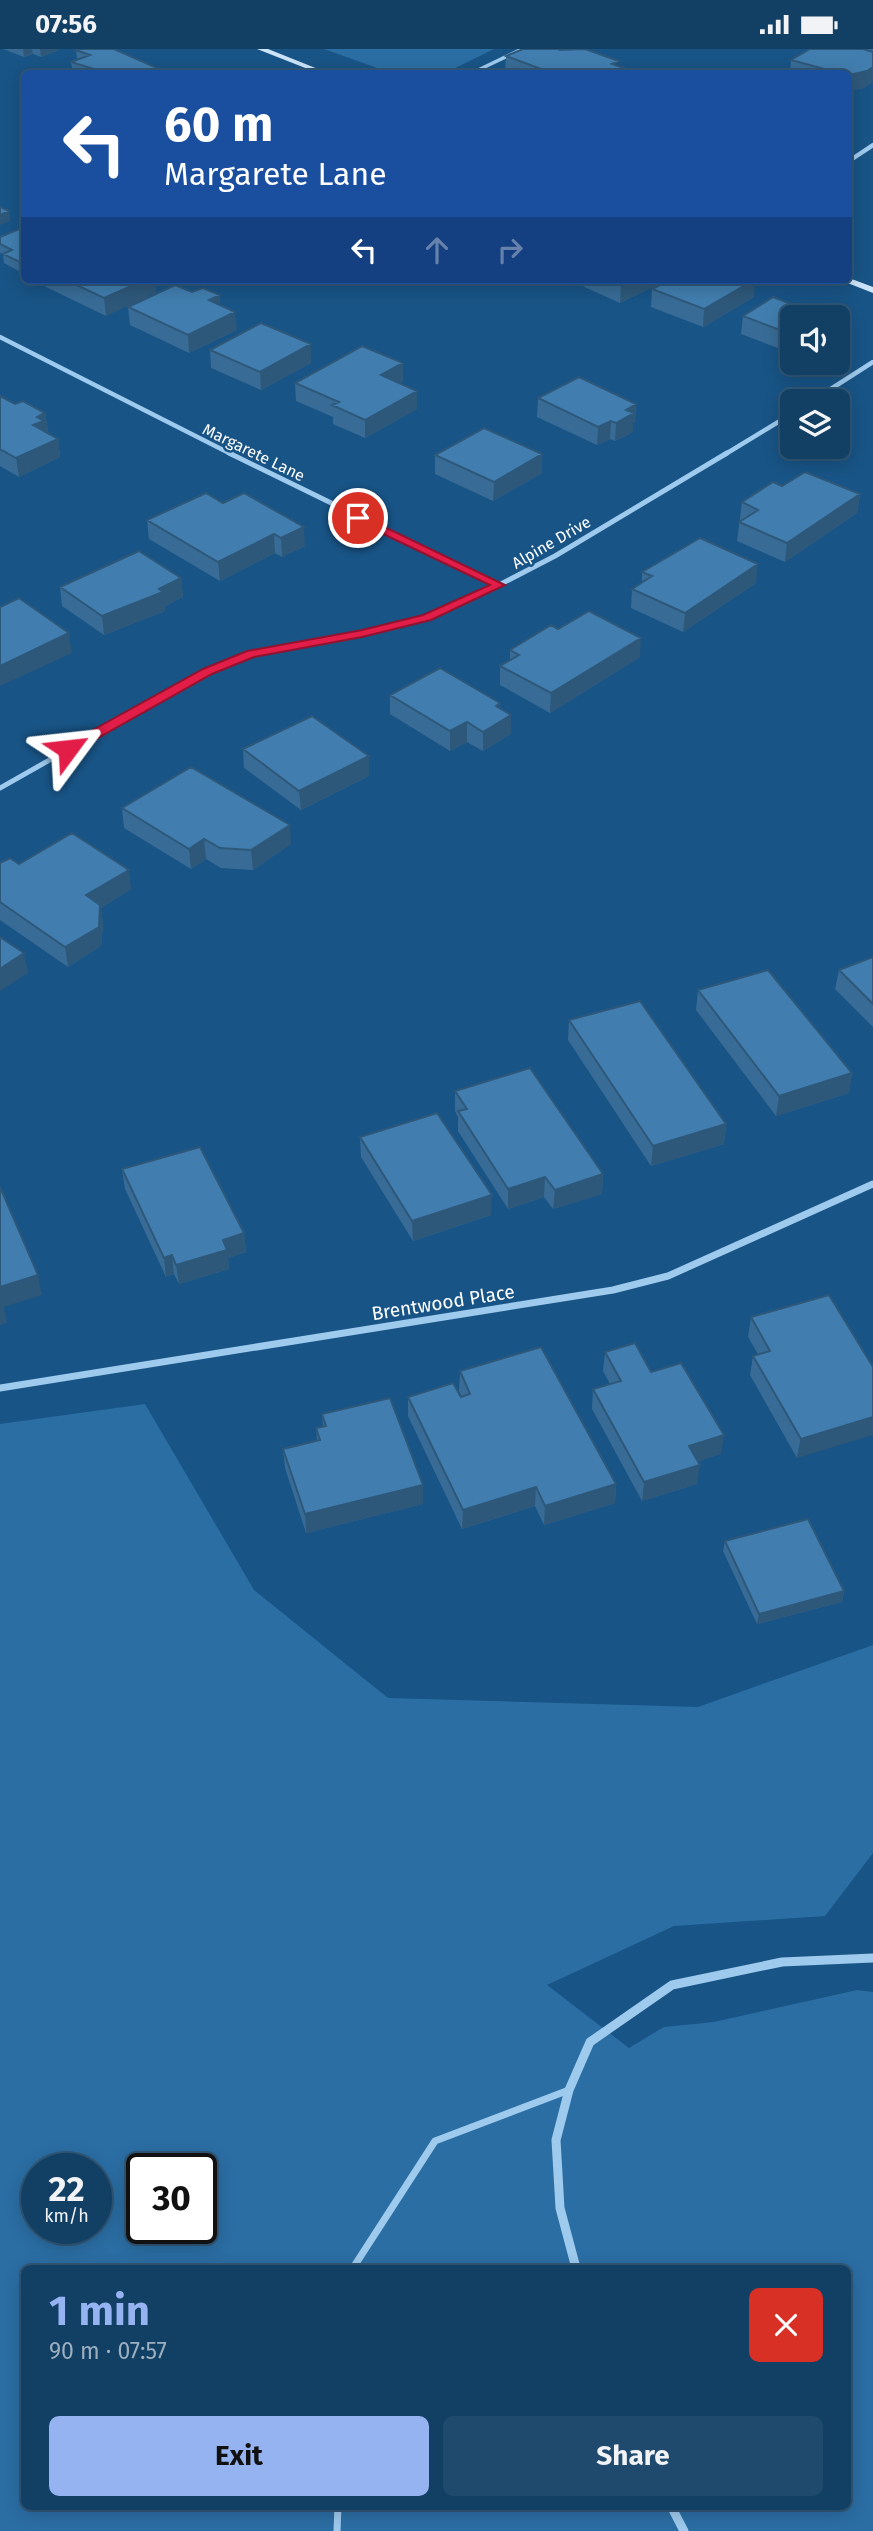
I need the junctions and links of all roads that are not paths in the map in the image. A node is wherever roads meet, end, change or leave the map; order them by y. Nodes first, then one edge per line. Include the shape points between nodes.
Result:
1 (522, 49) edge
2 (267, 50) edge
3 (317, 70) edge
4 (478, 70) edge
5 (873, 145) edge
6 (852, 158) edge
7 (852, 282) edge
8 (873, 290) edge
9 (0, 337) edge
10 (873, 362) edge
11 (831, 389) edge
12 (780, 421) edge
13 (499, 585) junction
14 (0, 788) edge
15 (873, 1184) edge
16 (0, 1388) edge
17 (873, 1958) edge
18 (569, 2090) junction
19 (355, 2265) edge
20 (575, 2265) edge
21 (338, 2510) edge
22 (673, 2510) edge
23 (337, 2531) edge
24 (684, 2531) edge

1 - 4 lane
2 - 3 main road
5 - 6 street
7 - 8 main road
9 - 13 street, Margarete Lane
10 - 11 street
12 - 13 street, Alpine Drive
13 - 14 street, Alpine Drive via 427,618 240,658 207,671
15 - 16 street, Brentwood Place via 668,1276 613,1290
17 - 18 street via 782,1962 671,1985 590,2042
18 - 19 lane via 435,2141
18 - 20 street via 556,2140 561,2208
21 - 23 lane
22 - 24 street

